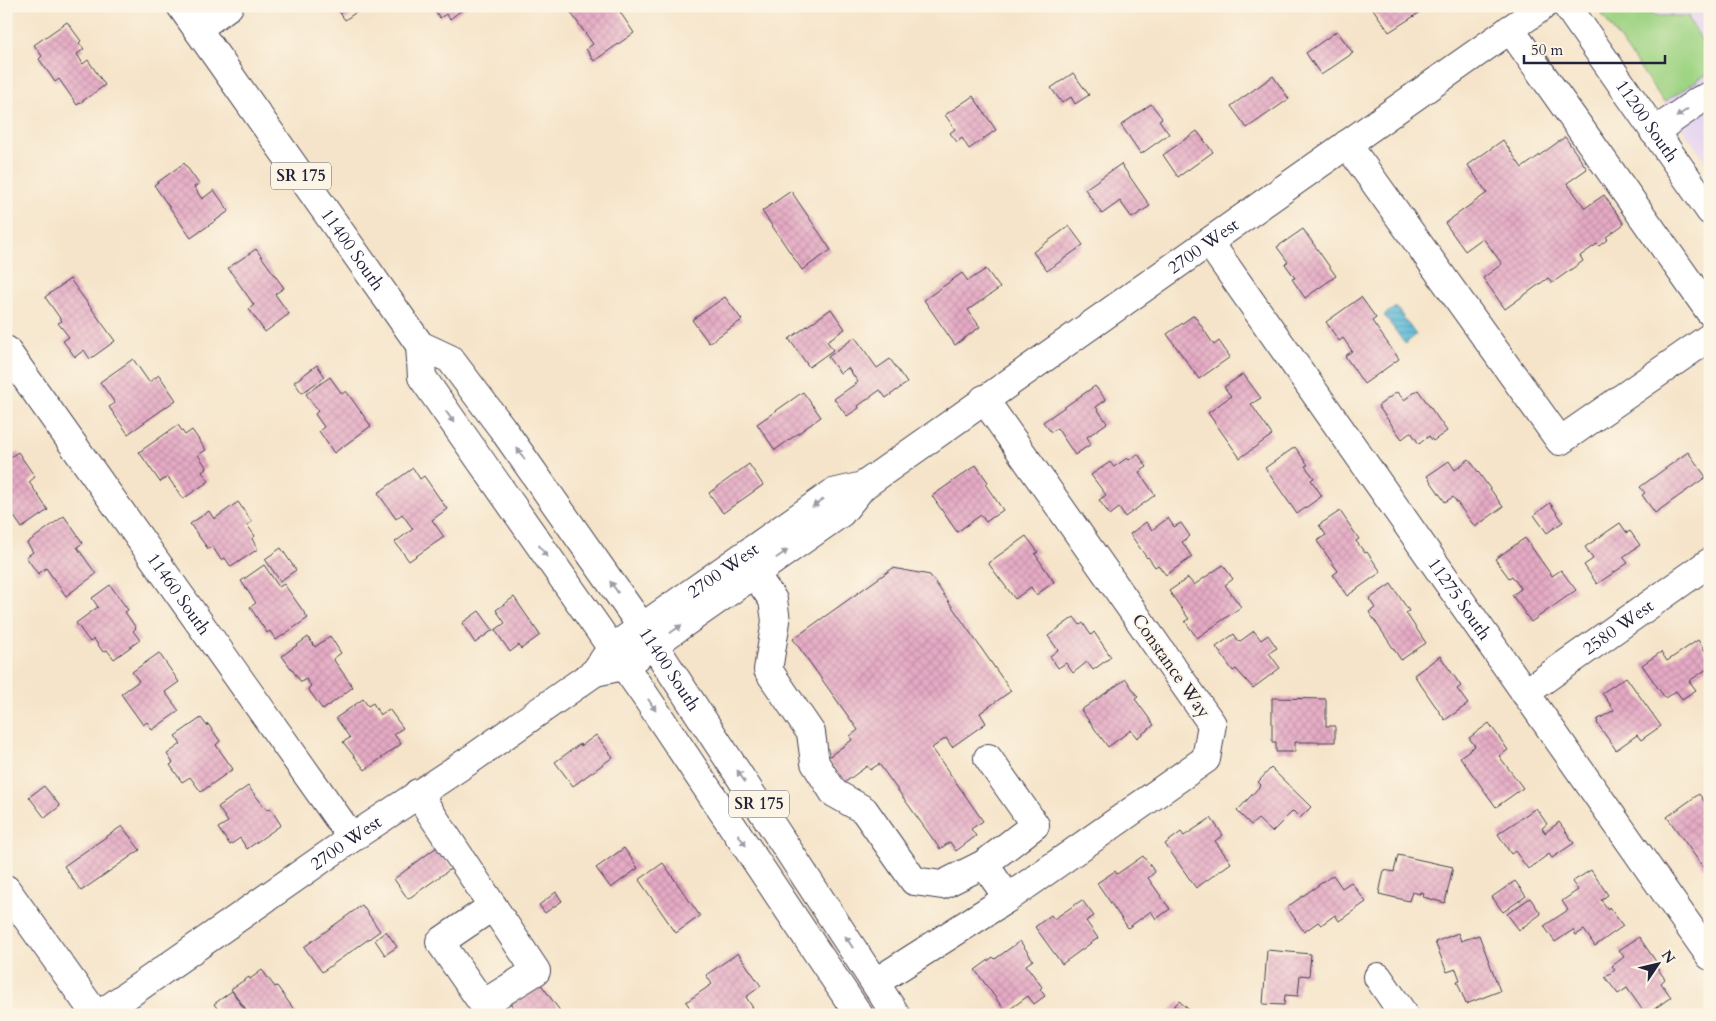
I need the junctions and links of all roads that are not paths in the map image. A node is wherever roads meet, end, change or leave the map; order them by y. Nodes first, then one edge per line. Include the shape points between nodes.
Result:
1 (181, 6) edge
2 (229, 6) edge
3 (1567, 6) edge
4 (1540, 7) edge
5 (197, 29) junction
6 (1510, 29) junction
7 (1710, 96) edge
8 (1654, 132) junction
9 (1347, 144) junction
10 (1710, 211) edge
11 (1209, 242) junction
12 (1710, 312) edge
13 (1710, 337) edge
14 (420, 345) junction
15 (6, 350) edge
16 (984, 400) junction
17 (863, 486) junction
18 (1710, 562) edge
19 (754, 573) junction
20 (648, 635) junction
21 (617, 657) junction
22 (1525, 693) junction
23 (988, 758) dead end
24 (418, 793) junction
25 (352, 838) junction
26 (984, 864) junction
27 (6, 889) edge
28 (1008, 898) junction
29 (492, 906) dead end
30 (1701, 925) edge
31 (1710, 956) edge
32 (1378, 976) dead end
33 (876, 982) junction
34 (852, 1012) edge
35 (98, 1015) edge
36 (896, 1015) edge
37 (1404, 1015) edge

1 - 5 main road, 11400 South / SR 175
2 - 5 main road
3 - 8 main road, 11200 South
4 - 6 main road, 2700 West
5 - 14 main road, 11400 South / SR 175
6 - 9 main road, 2700 West
6 - 12 main road
7 -> 8 main road
8 - 10 main road, 11200 South
9 - 11 main road, 2700 West
9 - 13 main road via 1560,440
11 - 16 main road, 2700 West
11 - 22 main road, 11275 South
20 -> 14 main road, 11400 South / SR 175 via 450,359
14 -> 21 main road, 11400 South / SR 175 via 422,378
15 - 25 main road, 11460 South
16 - 17 main road, 2700 West
16 - 28 main road, Constance Way via 1212,724 1206,760
19 -> 17 main road, 2700 West via 841,513
17 -> 20 main road, 2700 West via 832,493
18 - 22 main road, 2580 West
20 -> 19 main road, 2700 West
19 - 26 main road via 773,600 776,622 768,670 810,733 815,763 834,793 864,810 914,881 942,885
20 - 21 main road, 2700 West
33 -> 20 main road, 11400 South / SR 175
21 - 24 main road, 2700 West
21 -> 34 main road, 11400 South / SR 175
22 - 30 main road, 11275 South
23 - 26 main road via 1035,825
24 - 25 main road, 2700 West
24 - 29 main road
25 - 35 main road, 2700 West
26 - 28 main road
27 - 35 main road
28 - 33 main road, Constance Way
30 - 31 main road, 11275 South
32 - 37 main road
33 - 36 main road, 11400 South / SR 175

